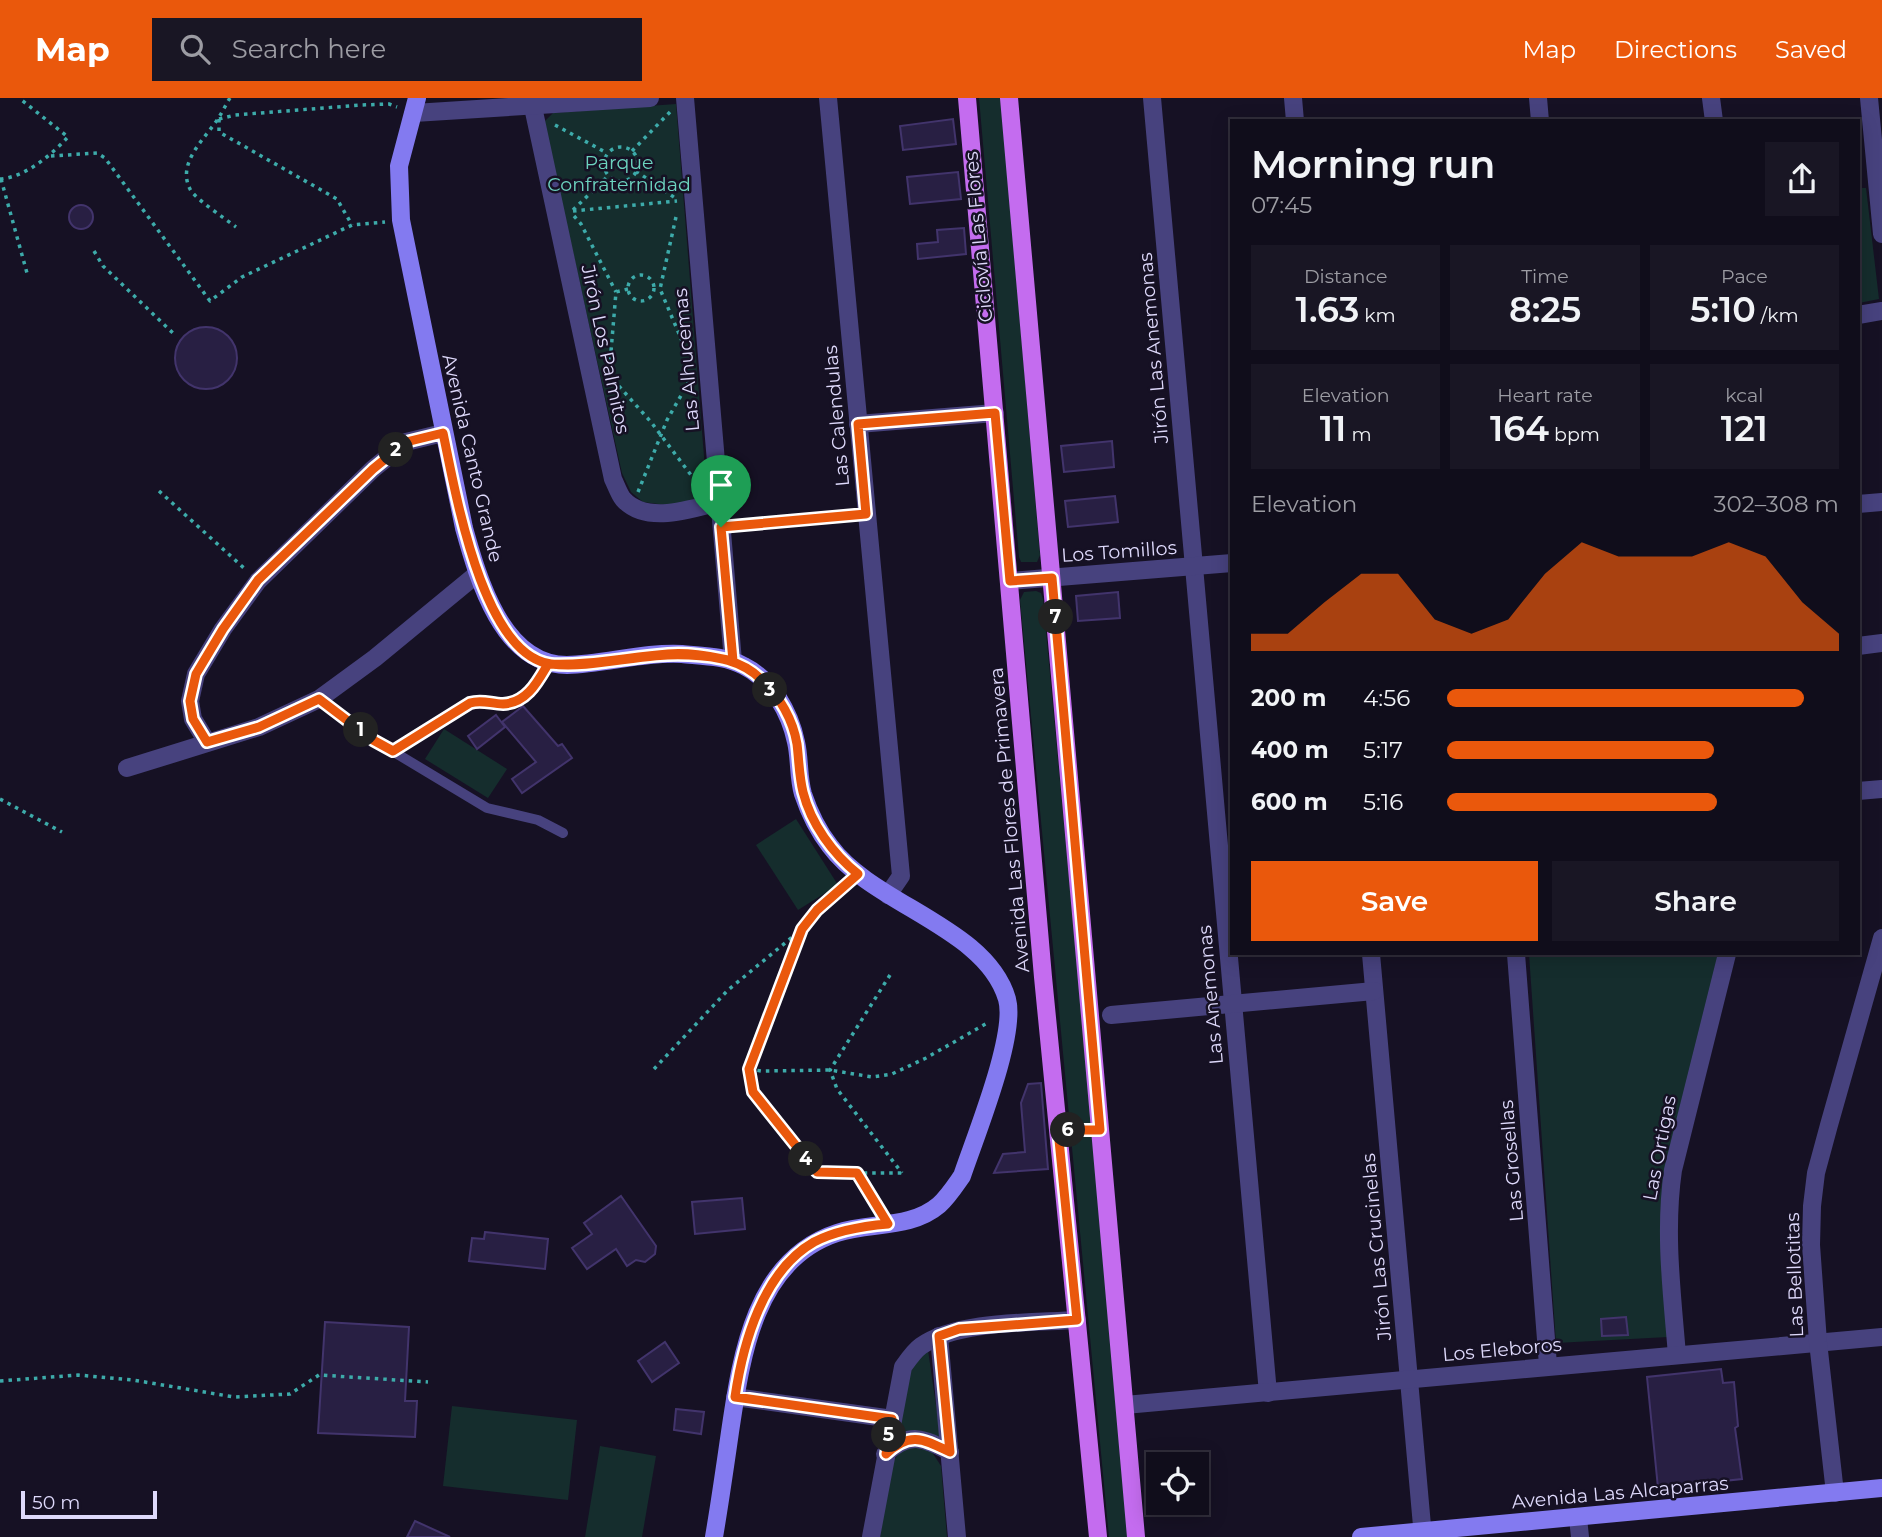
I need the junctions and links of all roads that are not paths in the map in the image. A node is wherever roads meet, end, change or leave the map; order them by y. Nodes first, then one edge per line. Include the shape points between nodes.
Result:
1 (650, 98) edge
2 (685, 98) edge
3 (828, 98) edge
4 (967, 98) edge
5 (1009, 98) edge
6 (1152, 98) edge
7 (1293, 98) edge
8 (1538, 98) edge
9 (1712, 98) edge
10 (1869, 98) edge
11 (416, 105) edge
12 (533, 107) junction
13 (1294, 119) edge
14 (1541, 119) edge
15 (1714, 119) edge
16 (1882, 234) edge
17 (1882, 310) edge
18 (1860, 315) edge
19 (995, 413) junction
20 (858, 424) junction
21 (443, 433) junction
22 (712, 498) junction
23 (1882, 502) edge
24 (1860, 504) edge
25 (1230, 563) edge
26 (1193, 567) junction
27 (477, 574) junction
28 (1052, 578) junction
29 (1010, 581) junction
30 (1195, 594) joint
31 (1882, 643) edge
32 (1860, 646) edge
33 (733, 661) junction
34 (548, 664) junction
35 (319, 699) junction
36 (207, 742) junction
37 (393, 751) junction
38 (127, 768) dead end
39 (1882, 789) edge
40 (1860, 791) edge
41 (563, 833) dead end
42 (888, 895) junction
43 (1882, 938) edge
44 (1371, 955) edge
45 (1516, 955) edge
46 (1727, 955) edge
47 (1374, 991) junction
48 (1231, 1005) junction
49 (1111, 1015) dead end
50 (1077, 1320) junction
51 (939, 1336) junction
52 (1882, 1336) edge
53 (1818, 1342) junction
54 (1677, 1355) junction
55 (1548, 1365) junction
56 (1409, 1378) junction
57 (1268, 1392) junction
58 (735, 1397) junction
59 (1125, 1405) junction
60 (892, 1419) junction
61 (950, 1452) junction
62 (886, 1454) junction
63 (1882, 1488) edge
64 (1835, 1493) junction
65 (1578, 1518) junction
66 (1423, 1534) edge
67 (715, 1537) edge
68 (871, 1537) edge
69 (957, 1537) edge
70 (1098, 1537) edge
71 (1136, 1537) edge
72 (1361, 1537) edge
73 (1580, 1537) edge

1 - 12 street
2 - 22 street, Las Alhucemas
3 - 20 street, Las Calendulas
4 - 19 main road, Avenida Las Flores de Primavera
5 - 28 main road
6 - 26 street, Jirón Las Anemonas
7 - 13 street
8 - 14 street
9 - 15 street
10 - 16 street
11 - 12 street
11 - 21 street, Avenida Canto Grande via 399,166 401,220
12 - 22 street, Jirón Los Palmitos via 612,480 623,500 644,513 676,512
17 - 18 street
19 - 20 street
19 - 29 main road, Avenida Las Flores de Primavera
20 - 42 street, Las Calendulas via 901,876
21 - 27 street, Avenida Canto Grande
21 - 36 street via 406,442 258,580 196,674 190,701 193,719
22 - 33 street, Las Alhucemas via 721,527
23 - 24 street
25 - 26 street, Los Tomillos
26 - 28 street, Los Tomillos
26 - 30 street, Jirón Las Anemonas
27 - 34 street, Avenida Canto Grande via 506,631 523,651
27 - 35 street
28 - 29 street, Los Tomillos
28 - 59 main road
29 - 50 main road, Avenida Las Flores de Primavera
30 - 48 street, Las Anemonas
31 - 32 street
33 - 34 street via 671,654
33 - 42 street via 762,680 788,715 797,743 803,794 829,845 846,864
34 - 37 lane via 534,689 512,702 470,703
35 - 36 street via 259,727
35 - 37 lane
36 - 38 street
37 - 41 lane via 486,808 538,820
39 - 40 street
42 - 58 street via 951,933 991,968 1009,1012 1007,1038 962,1176 937,1206 917,1218 837,1233 795,1257 764,1298 749,1332
43 - 53 street, Las Bellotitas via 1816,1173 1811,1245
44 - 47 street, Jirón Las Crucinelas
45 - 55 street, Las Grosellas
46 - 54 street, Las Ortigas via 1675,1158 1668,1203
47 - 48 street
47 - 56 street, Jirón Las Crucinelas
48 - 49 street
48 - 57 street, Las Anemonas
50 - 51 street via 959,1329
50 - 70 main road, Avenida Las Flores de Primavera
51 - 60 street via 918,1347 903,1367
51 - 61 street
52 - 53 street, Los Eleboros
53 - 54 street, Los Eleboros
53 - 64 street, Las Bellotitas
54 - 55 street, Los Eleboros
55 - 56 street, Los Eleboros
56 - 57 street, Los Eleboros
56 - 66 street, Jirón Las Crucinelas
57 - 59 street, Los Eleboros
58 - 60 street
58 - 67 street
59 - 71 main road
60 - 62 street
61 - 62 street via 916,1439 897,1443
61 - 69 street
62 - 68 street
63 - 64 street, Avenida Las Alcaparras
64 - 65 street, Avenida Las Alcaparras
65 - 66 street, Avenida Las Alcaparras
65 - 73 street
66 - 72 street, Avenida Las Alcaparras

